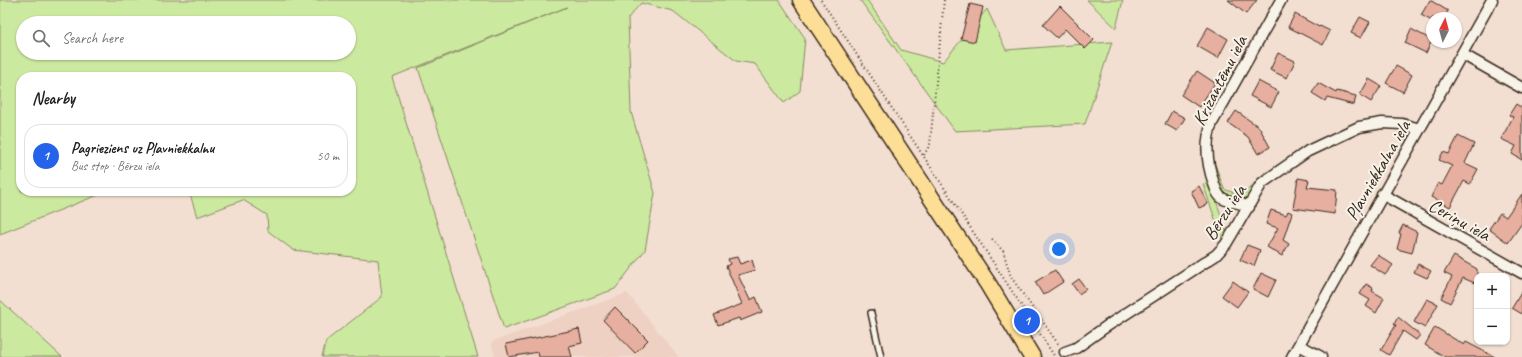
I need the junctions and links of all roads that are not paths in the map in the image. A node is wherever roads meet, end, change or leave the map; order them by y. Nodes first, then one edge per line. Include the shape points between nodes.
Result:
1 (801, 0) edge
2 (1281, 0) edge
3 (1492, 0) edge
4 (1462, 54) junction
5 (1522, 88) edge
6 (1420, 129) junction
7 (1382, 194) junction
8 (1248, 206) junction
9 (1522, 273) edge
10 (871, 313) dead end
11 (1299, 345) junction
12 (1066, 352) road end
13 (881, 357) edge
14 (1032, 357) edge
15 (1292, 357) edge
16 (1321, 357) edge

1 - 14 main road via 988,284
2 - 8 street, Krizantēmu iela via 1208,134 1209,169 1218,193 1222,199
3 - 4 street, Pļavniekkalna iela
4 - 5 street
4 - 6 street, Pļavniekkalna iela
6 - 7 street, Pļavniekkalna iela
6 - 8 street, Bērzu iela via 1402,124 1382,123 1359,127 1308,151 1262,183
7 - 9 street, Ceriņu iela
7 - 11 street, Pļavniekkalna iela
8 - 12 street, Bērzu iela via 1226,244 1216,255 1076,348
10 - 13 lane
11 - 15 street, Pļavniekkalna iela
11 - 16 street

